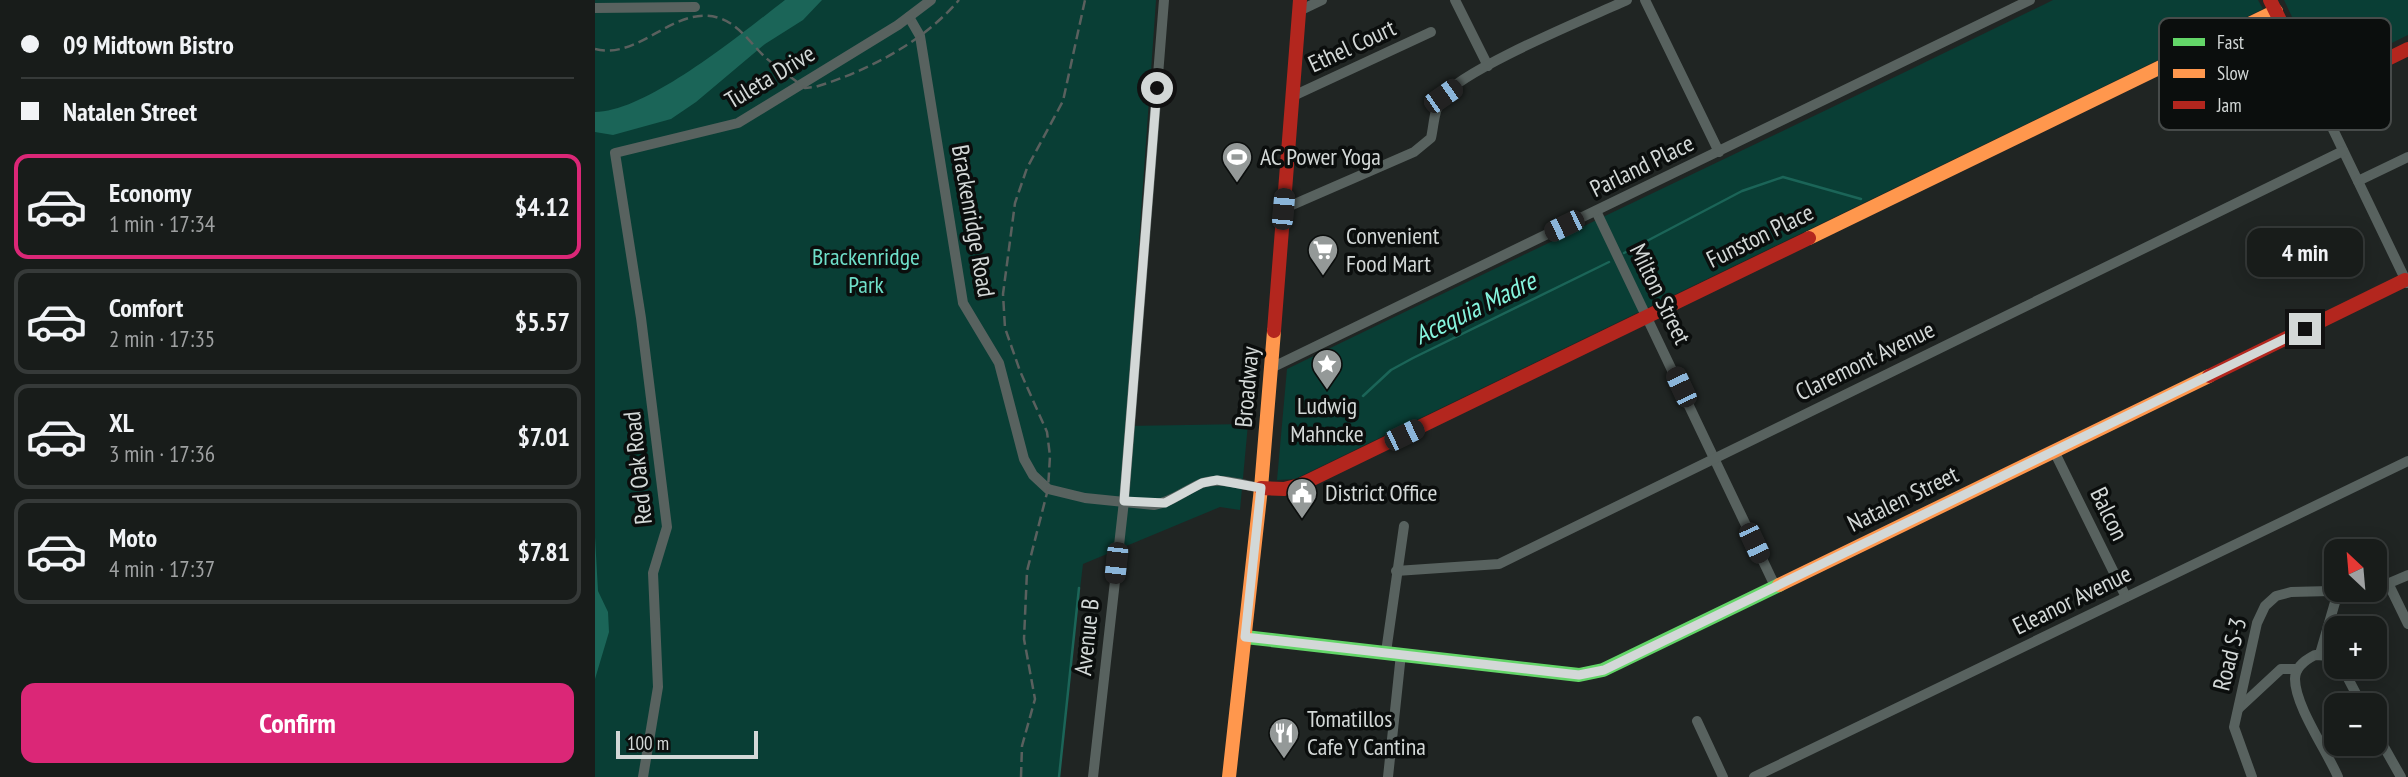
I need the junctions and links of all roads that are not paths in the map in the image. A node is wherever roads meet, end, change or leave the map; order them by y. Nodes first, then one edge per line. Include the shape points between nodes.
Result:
1 (931, 0) edge
2 (1164, 0) edge
3 (1322, 0) edge
4 (1455, 0) edge
5 (1627, 0) edge
6 (1645, 0) edge
7 (2030, 0) edge
8 (916, 4) edge
9 (1300, 6) edge
10 (2273, 6) edge
11 (695, 7) dead end
12 (595, 8) edge
13 (909, 17) junction
14 (2249, 18) edge
15 (1431, 33) dead end
16 (2408, 49) edge
17 (2391, 57) edge
18 (2159, 62) edge
19 (1488, 66) junction
20 (1291, 97) junction
21 (2333, 130) edge
22 (2343, 151) junction
23 (1719, 152) junction
24 (615, 153) joint
25 (2408, 157) edge
26 (2358, 181) junction
27 (1283, 209) junction
28 (1596, 211) junction
29 (2405, 274) edge
30 (1647, 316) junction
31 (1271, 368) junction
32 (2054, 451) junction
33 (1714, 458) junction
34 (2408, 461) edge
35 (1261, 488) junction
36 (1124, 501) junction
37 (1404, 526) dead end
38 (1396, 572) junction
39 (2408, 575) edge
40 (2389, 585) joint
41 (1775, 586) junction
42 (2324, 592) edge
43 (2126, 597) junction
44 (2335, 602) edge
45 (2408, 624) edge
46 (1245, 637) junction
47 (1386, 652) junction
48 (1401, 654) junction
49 (2320, 654) junction
50 (2324, 656) edge
51 (2297, 669) junction
52 (2238, 708) junction
53 (1697, 721) dead end
54 (2387, 756) edge
55 (2390, 762) junction
56 (643, 777) edge
57 (1093, 777) edge
58 (1229, 777) edge
59 (1388, 777) edge
60 (1723, 777) edge
61 (1754, 777) edge
62 (2252, 777) edge
63 (2338, 777) edge
64 (2395, 777) edge
65 (2401, 777) edge

1 - 8 street, Tuleta Drive
2 - 36 street, Avenue B
3 - 9 street
4 - 19 street
5 - 19 street
6 - 23 street
7 - 23 street, Parland Place
8 - 13 street, Tuleta Drive
9 - 20 street, Broadway
10 - 14 street, Funston Place
11 - 12 street
13 - 24 street, Tuleta Drive via 738,123
13 - 36 street, Brackenridge Road via 920,36 963,303 999,363 1024,459 1048,489
15 - 20 street, Ethel Court
16 - 17 street
18 - 30 street, Funston Place
19 - 27 street via 1443,96 1425,145
20 - 27 street, Broadway
21 - 22 street
22 - 26 street
22 - 33 street, Claremont Avenue
23 - 28 street, Parland Place
24 - 56 street, Red Oak Road via 667,527 653,573 658,687
25 - 26 street
26 - 29 street
27 - 31 street, Broadway
28 - 30 street, Milton Street
28 - 31 street, Parland Place
29 - 32 street, Natalen Street
30 - 33 street, Milton Street
30 - 35 street, Funston Place via 1300,485
31 - 35 street, Broadway
32 - 41 street, Natalen Street
32 - 43 street, Balcon
33 - 38 street, Claremont Avenue via 1499,564
33 - 41 street, Milton Street
34 - 43 street, Eleanor Avenue
35 - 36 street, Brackenridge Road via 1217,480 1165,503
35 - 46 street, Broadway
36 - 57 street, Avenue B
37 - 38 street
38 - 47 street
39 - 40 street, Road S-3
40 - 45 street
41 - 48 street, Natalen Street via 1604,670 1579,675
42 - 52 street, Road S-3 via 2291,592 2276,596 2265,606
43 - 61 street, Eleanor Avenue
44 - 49 street
46 - 47 street
46 - 58 street, Broadway
47 - 48 street, Natalen Street
48 - 59 street
49 - 50 street
49 - 51 street
51 - 52 street via 2281,669
51 - 63 street via 2298,695
52 - 62 street, Road S-3 via 2235,735
53 - 60 street
54 - 55 street
55 - 64 street
55 - 65 street

